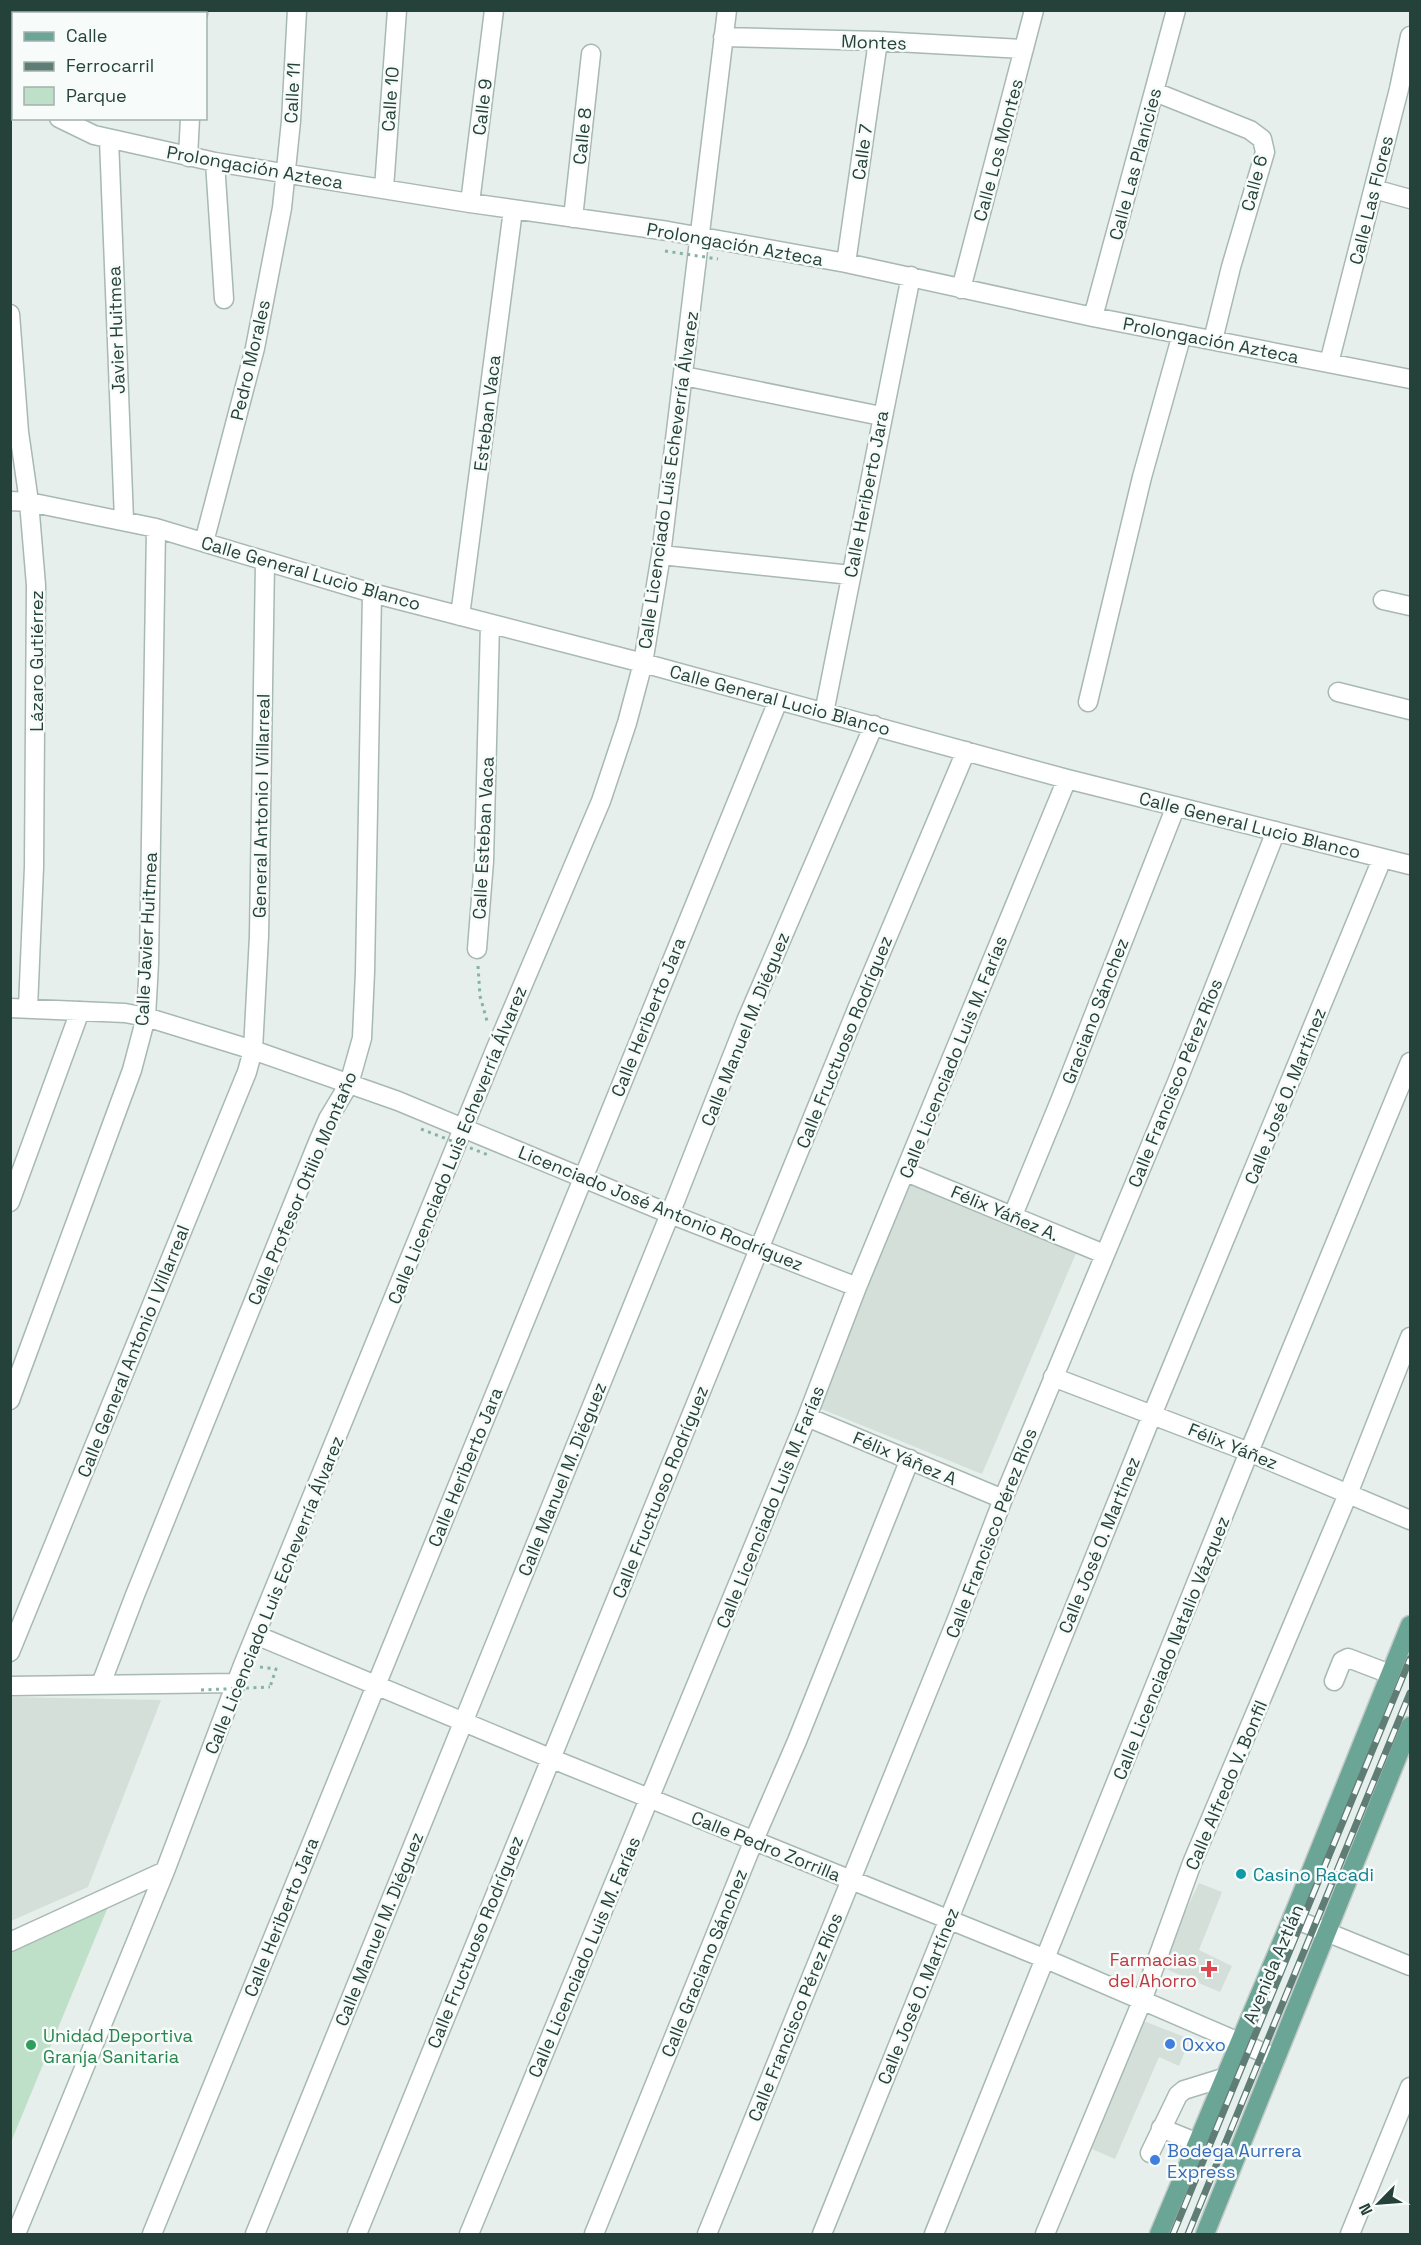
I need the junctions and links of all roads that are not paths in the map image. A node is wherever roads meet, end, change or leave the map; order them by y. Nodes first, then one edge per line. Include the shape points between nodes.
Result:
1 (297, 10) edge
2 (397, 10) edge
3 (494, 10) edge
4 (727, 10) edge
5 (1034, 10) edge
6 (1176, 10) edge
7 (1410, 36) edge
8 (723, 38) junction
9 (878, 41) junction
10 (1024, 49) junction
11 (591, 54) dead end
12 (1155, 92) junction
13 (65, 120) edge
14 (190, 120) edge
15 (99, 131) edge
16 (188, 156) junction
17 (215, 162) junction
18 (287, 175) junction
19 (384, 188) junction
20 (1374, 189) junction
21 (1410, 200) edge
22 (470, 203) junction
23 (513, 210) junction
24 (573, 218) junction
25 (701, 237) junction
26 (846, 263) junction
27 (911, 276) junction
28 (961, 289) junction
29 (224, 299) dead end
30 (10, 314) edge
31 (1093, 317) junction
32 (1182, 334) junction
33 (1213, 340) junction
34 (1329, 363) junction
35 (684, 376) junction
36 (1410, 379) edge
37 (881, 416) junction
38 (10, 501) edge
39 (29, 502) junction
40 (124, 520) junction
41 (156, 528) junction
42 (204, 542) junction
43 (662, 555) junction
44 (265, 562) junction
45 (851, 575) junction
46 (372, 593) junction
47 (1383, 600) dead end
48 (1410, 606) edge
49 (460, 616) junction
50 (490, 624) junction
51 (643, 663) junction
52 (1338, 692) dead end
53 (778, 701) junction
54 (1088, 702) dead end
55 (1410, 710) edge
56 (824, 713) junction
57 (874, 725) junction
58 (966, 751) junction
59 (1067, 778) junction
60 (1176, 806) junction
61 (1276, 831) junction
62 (1382, 859) junction
63 (1410, 865) edge
64 (477, 949) road end
65 (19, 1008) edge
66 (80, 1011) junction
67 (146, 1017) junction
68 (253, 1050) junction
69 (1410, 1062) edge
70 (349, 1084) junction
71 (465, 1128) junction
72 (906, 1172) junction
73 (583, 1178) junction
74 (10, 1202) edge
75 (670, 1214) junction
76 (1013, 1215) junction
77 (759, 1249) junction
78 (1104, 1254) junction
79 (857, 1287) junction
80 (1410, 1337) edge
81 (1053, 1377) junction
82 (10, 1400) edge
83 (1152, 1414) junction
84 (807, 1417) junction
85 (1249, 1452) junction
86 (909, 1459) junction
87 (1348, 1494) junction
88 (1003, 1499) junction
89 (1410, 1520) edge
90 (1410, 1625) edge
91 (256, 1635) junction
92 (10, 1652) edge
93 (1390, 1674) junction
94 (1334, 1681) dead end
95 (236, 1683) junction
96 (101, 1684) junction
97 (376, 1684) junction
98 (10, 1686) edge
99 (463, 1722) junction
100 (1410, 1726) edge
101 (550, 1758) junction
102 (650, 1799) junction
103 (754, 1840) junction
104 (165, 1871) junction
105 (851, 1881) junction
106 (1292, 1918) junction
107 (949, 1920) junction
108 (1327, 1931) junction
109 (10, 1942) edge
110 (1046, 1959) junction
111 (1410, 1966) edge
112 (1142, 2001) junction
113 (1240, 2042) junction
114 (1276, 2058) junction
115 (1226, 2077) junction
116 (1410, 2087) edge
117 (1161, 2128) junction
118 (1198, 2143) junction
119 (1150, 2153) dead end
120 (16, 2235) edge
121 (152, 2235) edge
122 (255, 2235) edge
123 (357, 2235) edge
124 (469, 2235) edge
125 (594, 2235) edge
126 (707, 2235) edge
127 (822, 2235) edge
128 (934, 2235) edge
129 (1046, 2235) edge
130 (1159, 2235) edge
131 (1205, 2235) edge
132 (1350, 2235) edge

1 - 18 street, Calle 11
2 - 19 street, Calle 10
3 - 22 street, Calle 9
4 - 8 street, Calle Licenciado Luis Echeverría Álvarez
5 - 10 street, Calle Los Montes
6 - 12 street, Calle Las Planicies
7 - 20 street, Calle Las Flores
8 - 9 street, Montes
8 - 25 street, Calle Licenciado Luis Echeverría Álvarez
9 - 10 street, Montes
9 - 26 street, Calle 7
10 - 28 street, Calle Los Montes
11 - 24 street, Calle 8
12 - 31 street, Calle Las Planicies
12 - 33 street, Calle 6 via 1250,130 1262,139 1265,152
13 - 15 street, Prolongación Azteca
14 - 16 street
15 - 16 street, Prolongación Azteca
15 - 40 street, Javier Huitmea
16 - 17 street, Prolongación Azteca
17 - 18 street, Prolongación Azteca
17 - 29 street
18 - 19 street, Prolongación Azteca
18 - 42 street, Pedro Morales via 255,348
19 - 22 street, Prolongación Azteca
20 - 21 street
20 - 34 street, Calle Las Flores
22 - 23 street, Prolongación Azteca
23 - 24 street, Prolongación Azteca
23 - 49 street, Esteban Vaca
24 - 25 street, Prolongación Azteca
25 - 26 street, Prolongación Azteca
25 - 35 street, Calle Licenciado Luis Echeverría Álvarez
26 - 27 street, Prolongación Azteca
27 - 28 street, Prolongación Azteca
27 - 37 street, Calle Heriberto Jara
28 - 31 street, Prolongación Azteca
30 - 39 street, Lázaro Gutiérrez
31 - 32 street, Prolongación Azteca
32 - 33 street, Prolongación Azteca
32 - 54 street via 1142,477
33 - 34 street, Prolongación Azteca
34 - 36 street, Prolongación Azteca
35 - 37 street
35 - 43 street, Calle Licenciado Luis Echeverría Álvarez
37 - 45 street, Calle Heriberto Jara
38 - 39 street, Calle General Lucio Blanco
39 - 40 street, Calle General Lucio Blanco
39 - 65 street, Lázaro Gutiérrez via 36,574 34,867
40 - 41 street, Calle General Lucio Blanco
41 - 42 street, Calle General Lucio Blanco
41 - 67 street, Calle Javier Huitmea
42 - 44 street, Calle General Lucio Blanco
43 - 45 street
43 - 51 street, Calle Licenciado Luis Echeverría Álvarez
44 - 46 street, Calle General Lucio Blanco
44 - 68 street, General Antonio I Villarreal via 259,936
45 - 56 street, Calle Heriberto Jara
46 - 49 street, Calle General Lucio Blanco
46 - 70 street, Calle Profesor Otilio Montaño via 362,1038
47 - 48 street
49 - 50 street, Calle General Lucio Blanco
50 - 51 street, Calle General Lucio Blanco
50 - 64 street, Calle Esteban Vaca via 484,861
51 - 53 street, Calle General Lucio Blanco
51 - 71 street, Calle Licenciado Luis Echeverría Álvarez via 601,801
52 - 55 street
53 - 56 street, Calle General Lucio Blanco
53 - 73 street, Calle Heriberto Jara
56 - 57 street, Calle General Lucio Blanco
57 - 58 street, Calle General Lucio Blanco
57 - 75 street, Calle Manuel M. Diéguez via 746,1021
58 - 59 street, Calle General Lucio Blanco
58 - 77 street, Calle Fructuoso Rodríguez
59 - 60 street, Calle General Lucio Blanco
59 - 72 street, Calle Licenciado Luis M. Farías
60 - 61 street, Calle General Lucio Blanco
60 - 76 street, Graciano Sánchez
61 - 62 street, Calle General Lucio Blanco
61 - 78 street, Calle Francisco Pérez Ríos
62 - 63 street, Calle General Lucio Blanco
62 - 83 street, Calle José O. Martínez
65 - 66 street, Licenciado José Antonio Rodríguez
66 - 67 street, Licenciado José Antonio Rodríguez
66 - 74 street
67 - 68 street, Licenciado José Antonio Rodríguez
67 - 82 street, Calle Javier Huitmea via 132,1070
68 - 70 street, Licenciado José Antonio Rodríguez
68 - 92 street, Calle General Antonio I Villarreal
69 - 85 street, Calle Licenciado Natalio Vázquez
70 - 71 street, Licenciado José Antonio Rodríguez
70 - 96 street, Calle Profesor Otilio Montaño via 318,1142
71 - 73 street, Licenciado José Antonio Rodríguez
71 - 91 street, Calle Licenciado Luis Echeverría Álvarez
72 - 76 street, Félix Yáñez A.
72 - 79 street, Calle Licenciado Luis M. Farías
73 - 75 street, Licenciado José Antonio Rodríguez
73 - 97 street, Calle Heriberto Jara
75 - 77 street, Licenciado José Antonio Rodríguez
75 - 99 street, Calle Manuel M. Diéguez
76 - 78 street, Félix Yáñez A.
77 - 79 street, Licenciado José Antonio Rodríguez
77 - 101 street, Calle Fructuoso Rodríguez
78 - 81 street, Calle Francisco Pérez Ríos
79 - 84 street, Calle Licenciado Luis M. Farías
80 - 87 street, Calle Alfredo V. Bonfil
81 - 83 street, Félix Yáñez
81 - 88 street, Calle Francisco Pérez Ríos
83 - 85 street, Félix Yáñez
83 - 107 street, Calle José O. Martínez
84 - 86 street, Félix Yáñez A
84 - 102 street, Calle Licenciado Luis M. Farías
85 - 87 street, Félix Yáñez
85 - 110 street, Calle Licenciado Natalio Vázquez
86 - 88 street, Félix Yáñez A
86 - 103 street, Calle Graciano Sánchez
87 - 89 street, Félix Yáñez
87 - 112 street, Calle Alfredo V. Bonfil via 1192,1863
88 - 105 street, Calle Francisco Pérez Ríos
90 - 93 main road, Avenida Aztlán
91 - 95 street, Calle Licenciado Luis Echeverría Álvarez
91 - 97 street, Calle Pedro Zorrilla
93 - 94 street via 1348,1658 1342,1661
93 - 106 main road, Avenida Aztlán
95 - 96 street
95 - 104 street, Calle Licenciado Luis Echeverría Álvarez
96 - 98 street
97 - 99 street, Calle Pedro Zorrilla
97 - 121 street, Calle Heriberto Jara
99 - 101 street, Calle Pedro Zorrilla
99 - 122 street, Calle Manuel M. Diéguez
100 - 108 main road, Avenida Aztlán
101 - 102 street, Calle Pedro Zorrilla
101 - 123 street, Calle Fructuoso Rodríguez
102 - 103 street, Calle Pedro Zorrilla
102 - 124 street, Calle Licenciado Luis M. Farías
103 - 105 street, Calle Pedro Zorrilla
103 - 125 street, Calle Graciano Sánchez
104 - 109 street
104 - 120 street, Calle Licenciado Luis Echeverría Álvarez
105 - 107 street, Calle Pedro Zorrilla
105 - 126 street, Calle Francisco Pérez Ríos
106 - 108 street
106 - 113 main road, Avenida Aztlán
107 - 110 street, Calle Pedro Zorrilla
107 - 127 street, Calle José O. Martínez
108 - 111 street
108 - 114 main road, Avenida Aztlán
110 - 112 street, Calle Pedro Zorrilla
110 - 128 street, Calle Licenciado Natalio Vázquez
112 - 113 street, Calle Pedro Zorrilla
112 - 129 street, Calle Alfredo V. Bonfil
113 - 114 street, Calle Pedro Zorrilla
113 - 115 main road, Avenida Aztlán
114 - 131 main road, Avenida Aztlán
115 - 117 street via 1184,2090
115 - 118 main road, Avenida Aztlán
116 - 132 street
117 - 118 street
117 - 119 street
118 - 130 main road, Avenida Aztlán

